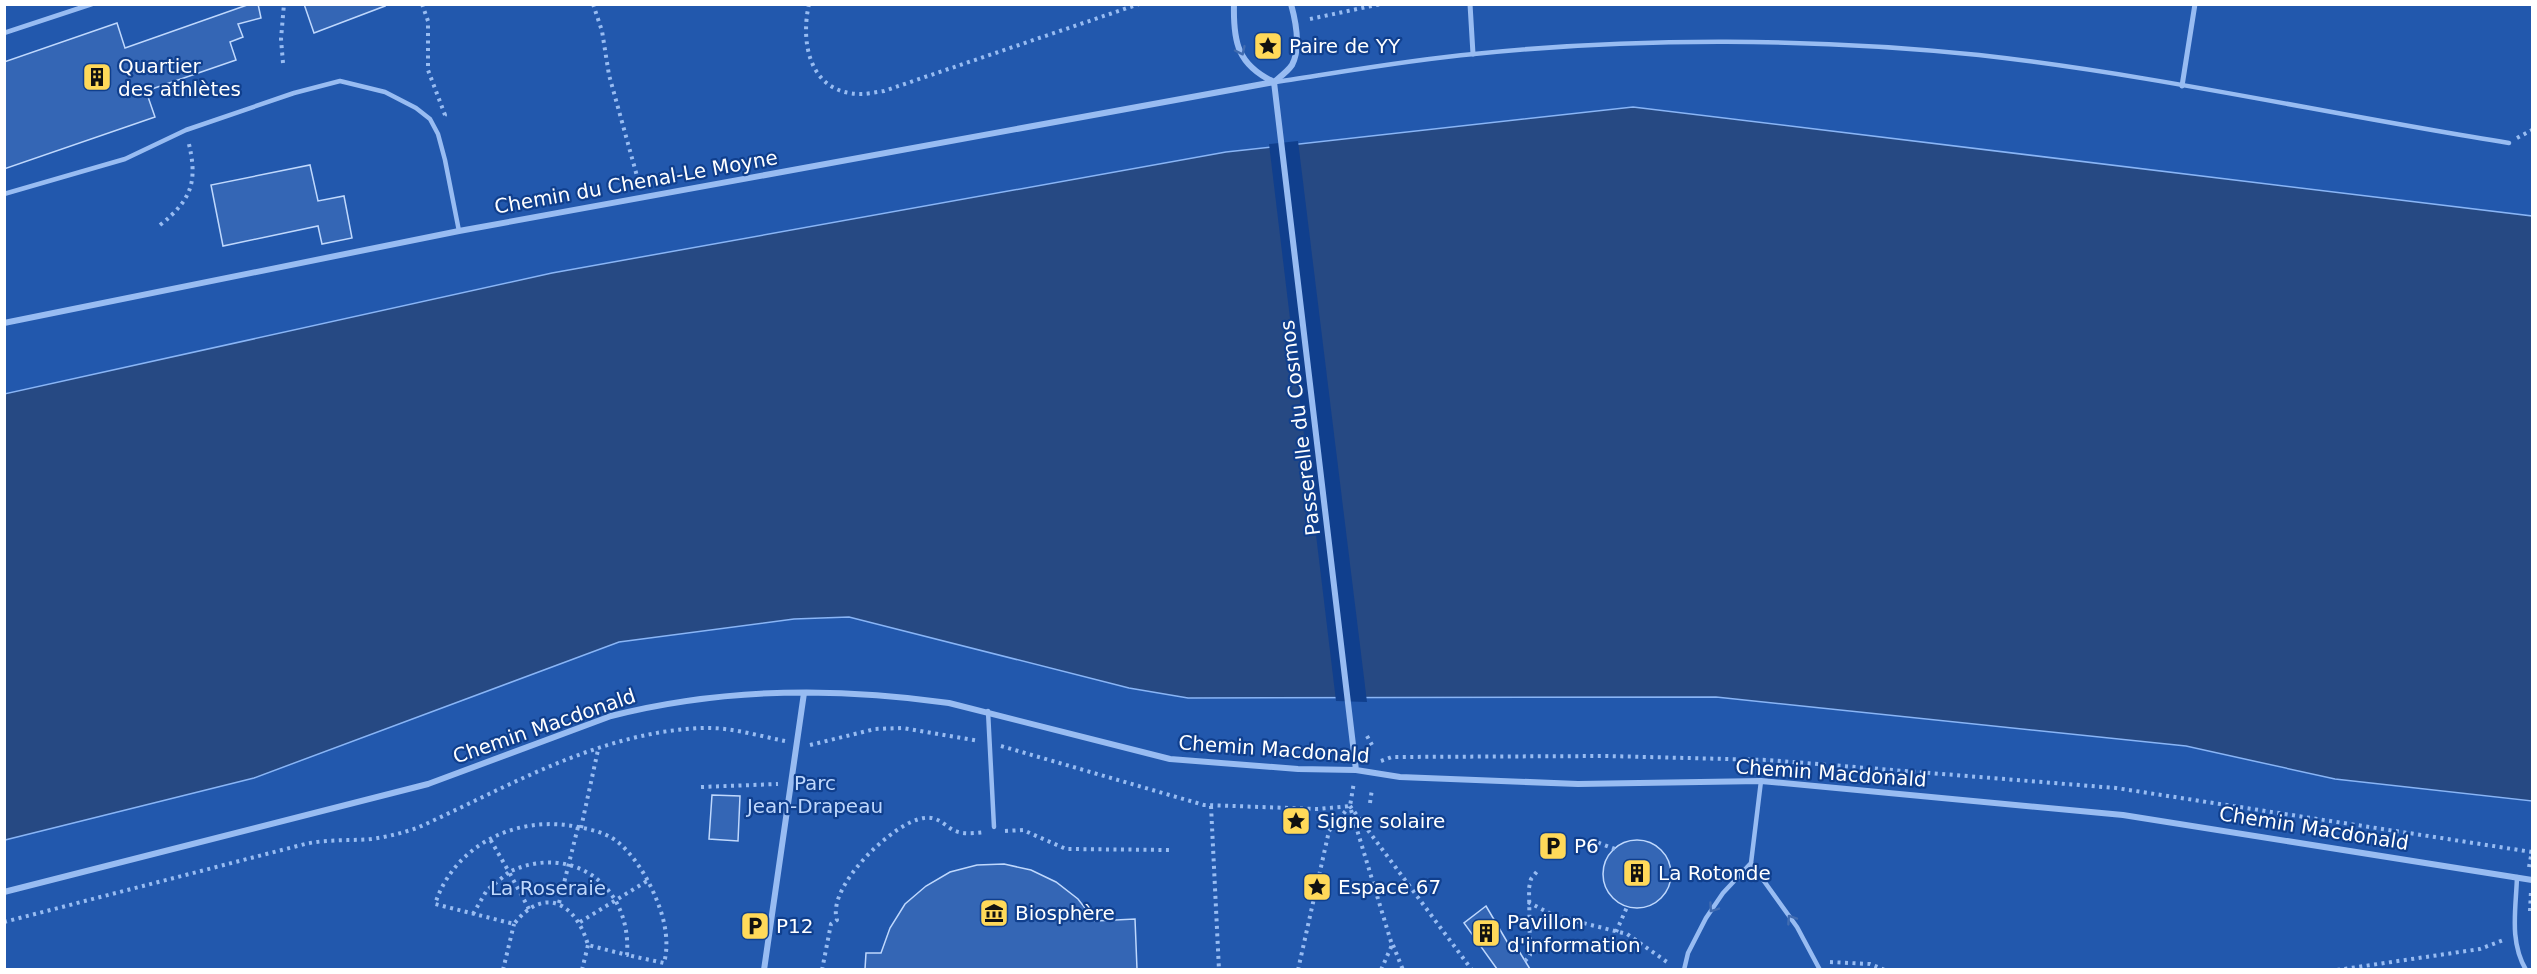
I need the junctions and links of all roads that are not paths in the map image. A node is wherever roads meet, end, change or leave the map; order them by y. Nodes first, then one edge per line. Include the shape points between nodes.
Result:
1 (92, 4) edge
2 (1234, 4) edge
3 (1291, 4) edge
4 (1470, 4) edge
5 (2195, 4) edge
6 (4, 33) edge
7 (1473, 54) junction
8 (1275, 82) junction
9 (2182, 86) junction
10 (2508, 143) dead end
11 (4, 194) edge
12 (459, 231) junction
13 (4, 323) edge
14 (804, 693) junction
15 (988, 711) junction
16 (1356, 770) junction
17 (1761, 781) junction
18 (994, 827) dead end
19 (1750, 863) junction
20 (2517, 877) junction
21 (2532, 880) edge
22 (4, 892) edge
23 (764, 969) edge
24 (1684, 969) edge
25 (1820, 969) edge
26 (2526, 969) edge

1 - 6 lane
2 -> 8 street via 1238,51 1254,72
3 - 8 street via 1296,47 1292,65
4 - 7 street
5 - 9 street
7 - 8 lane
7 - 9 lane via 1680,43 1804,44 1979,55
8 - 12 street, Chemin du Chenal-Le Moyne
8 - 16 street, Passerelle du Cosmos
9 - 10 lane
11 - 12 lane via 124,159 186,130 340,81 385,92 430,119 445,160
12 - 13 street, Chemin du Chenal-Le Moyne
14 - 15 street, Chemin Macdonald via 917,698
14 - 22 street, Chemin Macdonald via 713,697 638,709 428,784
14 - 23 street
15 - 16 street, Chemin Macdonald via 1170,759
15 - 18 lane
16 - 17 street, Chemin Macdonald via 1400,777 1578,784
17 - 19 lane
17 - 20 street, Chemin Macdonald via 2123,815
19 -> 24 lane via 1706,918
25 -> 19 lane via 1797,927
20 - 21 street, Chemin Macdonald
20 - 26 lane via 2514,934

